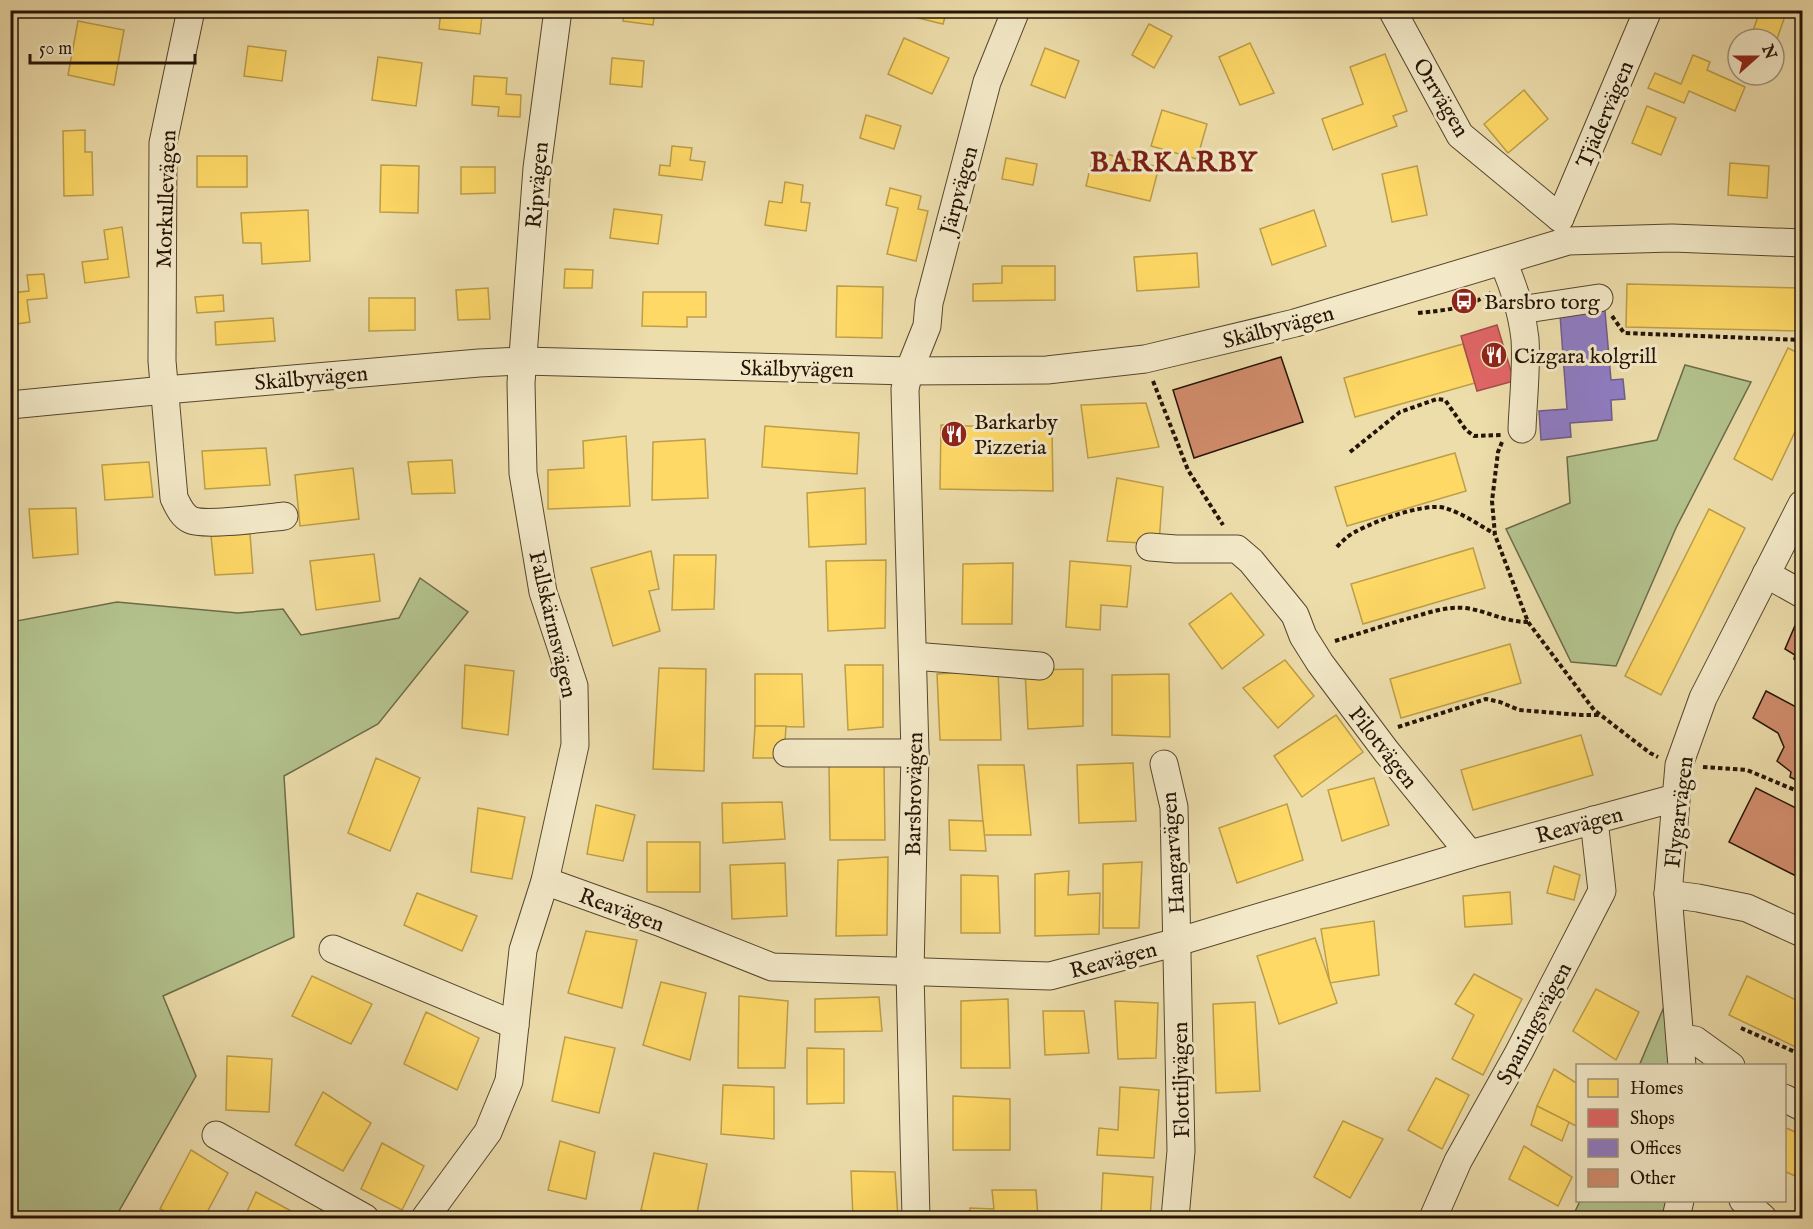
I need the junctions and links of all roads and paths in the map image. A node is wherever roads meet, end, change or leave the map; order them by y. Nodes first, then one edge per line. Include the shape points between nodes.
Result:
1 (191, 10) edge
2 (558, 10) edge
3 (1016, 10) edge
4 (1392, 10) edge
5 (1648, 10) edge
6 (1564, 230) junction
7 (1803, 243) edge
8 (1503, 262) junction
9 (1599, 298) joint
10 (1520, 310) junction
11 (1803, 340) edge
12 (1145, 359) junction
13 (523, 361) junction
14 (909, 371) junction
15 (165, 390) junction
16 (10, 405) edge
17 (1522, 429) dead end
18 (1350, 452) dead end
19 (1803, 504) edge
20 (284, 516) dead end
21 (1495, 535) junction
22 (1150, 547) dead end
23 (1337, 547) dead end
24 (1237, 549) junction
25 (1766, 574) junction
26 (1803, 594) edge
27 (1528, 622) junction
28 (1306, 641) junction
29 (913, 656) junction
30 (1040, 666) dead end
31 (1601, 715) junction
32 (1377, 739) junction
33 (788, 753) dead end
34 (915, 753) junction
35 (1164, 764) dead end
36 (1679, 765) junction
37 (1803, 794) edge
38 (1676, 798) junction
39 (1594, 820) junction
40 (1470, 854) junction
41 (545, 882) junction
42 (1668, 894) junction
43 (1803, 933) edge
44 (1177, 942) junction
45 (333, 949) dead end
46 (910, 972) junction
47 (514, 1025) junction
48 (1741, 1028) dead end
49 (1680, 1038) junction
50 (1803, 1055) edge
51 (1682, 1064) edge
52 (1730, 1064) edge
53 (1786, 1098) edge
54 (1803, 1107) edge
55 (216, 1135) dead end
56 (1680, 1202) edge
57 (1745, 1202) edge
58 (365, 1218) edge
59 (425, 1218) edge
60 (916, 1218) edge
61 (1175, 1218) edge
62 (1433, 1218) edge
63 (1676, 1218) edge
64 (1762, 1218) edge

1 - 15 street, Morkullevägen via 163,143
2 - 13 street, Ripvägen via 537,168
3 - 14 street, Järpvägen via 987,82 929,303 927,326
4 - 6 street, Orrvägen via 1460,135
5 - 6 street, Tjädervägen
6 - 7 street, Skälbyvägen
6 - 8 street, Skälbyvägen
8 - 10 street
8 - 12 street, Skälbyvägen via 1295,323
9 - 10 street
9 - 11 path via 1624,333
10 - 17 street via 1525,340
12 - 14 street, Skälbyvägen via 1047,370
12 - 24 path via 1188,470
13 - 14 street, Skälbyvägen
13 - 15 street, Skälbyvägen
13 - 41 street, Fallskärmsvägen via 523,473 543,592 574,686 575,745
14 - 29 street, Barsbrovägen via 904,389
15 - 16 street, Skälbyvägen
15 - 20 street, Morkullevägen via 174,498 181,512 190,520 205,522
18 - 21 path via 1400,412 1437,399 1445,400 1474,436 1505,435 1498,452 1492,501
19 - 25 street, Flygarvägen
21 - 23 path via 1443,507 1425,507 1362,529
21 - 27 path
22 - 24 street
24 - 28 street, Pilotvägen via 1295,615
25 - 26 street
25 - 36 street, Flygarvägen via 1703,698
27 - 28 path via 1464,608 1449,609
27 - 31 path
28 - 32 street, Pilotvägen
29 - 30 street
29 - 34 street, Barsbrovägen
31 - 32 path via 1519,710 1486,699 1395,728
31 - 36 path via 1650,753
32 - 40 street, Pilotvägen
33 - 34 street
34 - 46 street, Barsbrovägen
35 - 44 street, Hangarvägen via 1174,807
36 - 37 path via 1747,770
36 - 38 street, Flygarvägen
38 - 39 street, Reavägen
38 - 42 street, Flygarvägen
39 - 40 street, Reavägen
39 - 62 street, Spaningsvägen via 1602,891 1458,1161
40 - 44 street, Reavägen
41 - 46 street, Reavägen via 772,967
41 - 47 street, Fallskärmsvägen via 523,950
42 - 43 street via 1747,908
42 - 49 street, Flygarvägen
44 - 46 street, Reavägen via 1050,976
44 - 61 street, Flottiljvägen via 1181,1151
45 - 47 street
46 - 60 street, Barsbrovägen
47 - 59 street, Fallskärmsvägen via 509,1081 488,1132
48 - 50 path
49 - 51 street, Flygarvägen
49 - 52 street via 1695,1040
53 - 54 street
55 - 58 street
56 - 63 street
57 - 64 street

